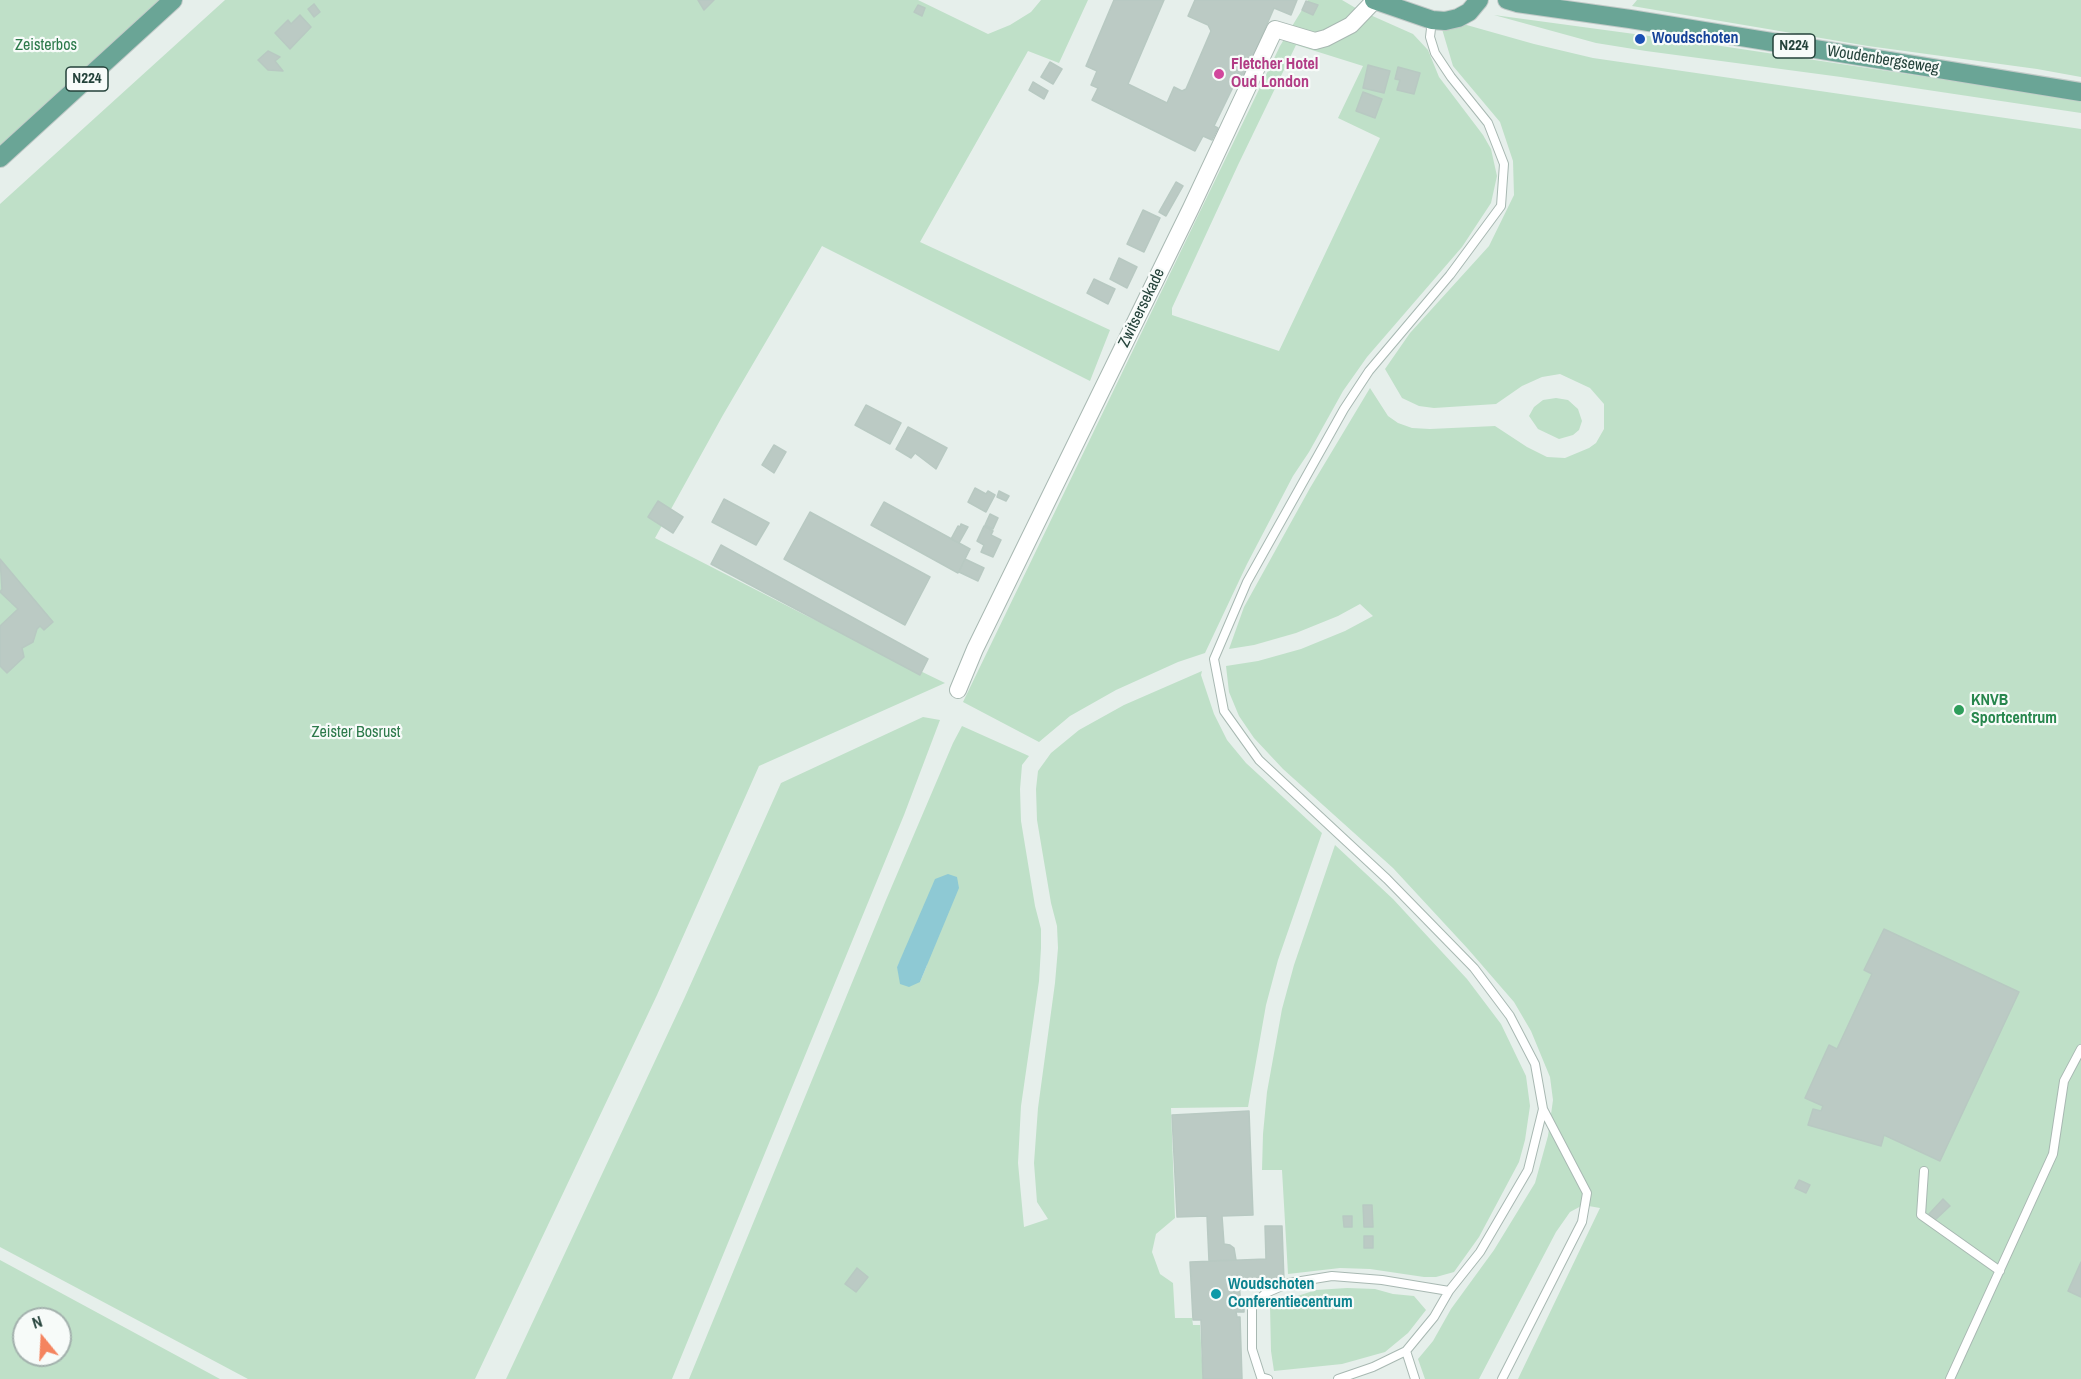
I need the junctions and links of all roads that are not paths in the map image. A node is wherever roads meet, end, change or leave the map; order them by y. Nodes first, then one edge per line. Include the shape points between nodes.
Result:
1 (173, 0) edge
2 (1374, 0) edge
3 (1479, 0) edge
4 (1507, 0) edge
5 (1432, 20) junction
6 (2081, 92) edge
7 (0, 158) edge
8 (958, 690) dead end
9 (2081, 1049) edge
10 (1543, 1109) junction
11 (1924, 1171) dead end
12 (2000, 1271) junction
13 (1449, 1291) junction
14 (1406, 1351) junction
15 (1268, 1379) edge
16 (1338, 1379) edge
17 (1415, 1379) edge
18 (1502, 1379) edge
19 (1950, 1379) edge

1 - 7 main road, N224
2 - 5 main road
2 - 8 street, Zwitsersekade via 1351,25 1326,38 1315,40 1275,29
3 - 5 main road via 1458,18
4 - 6 main road, Woudenbergseweg / N224
5 - 10 lane via 1430,37 1435,53 1488,123 1504,164 1501,206 1344,409 1247,582 1214,659 1224,711 1259,760 1387,879 1473,968 1510,1016 1534,1064
9 - 12 lane via 2064,1081 2053,1154
10 - 13 lane via 1528,1170 1480,1252
10 - 18 lane via 1587,1192 1582,1222
11 - 12 lane via 1921,1215
12 - 19 lane
13 - 14 lane
13 - 15 lane via 1332,1276 1289,1283 1266,1293 1252,1306 1252,1348 1261,1377
14 - 16 lane
14 - 17 lane

